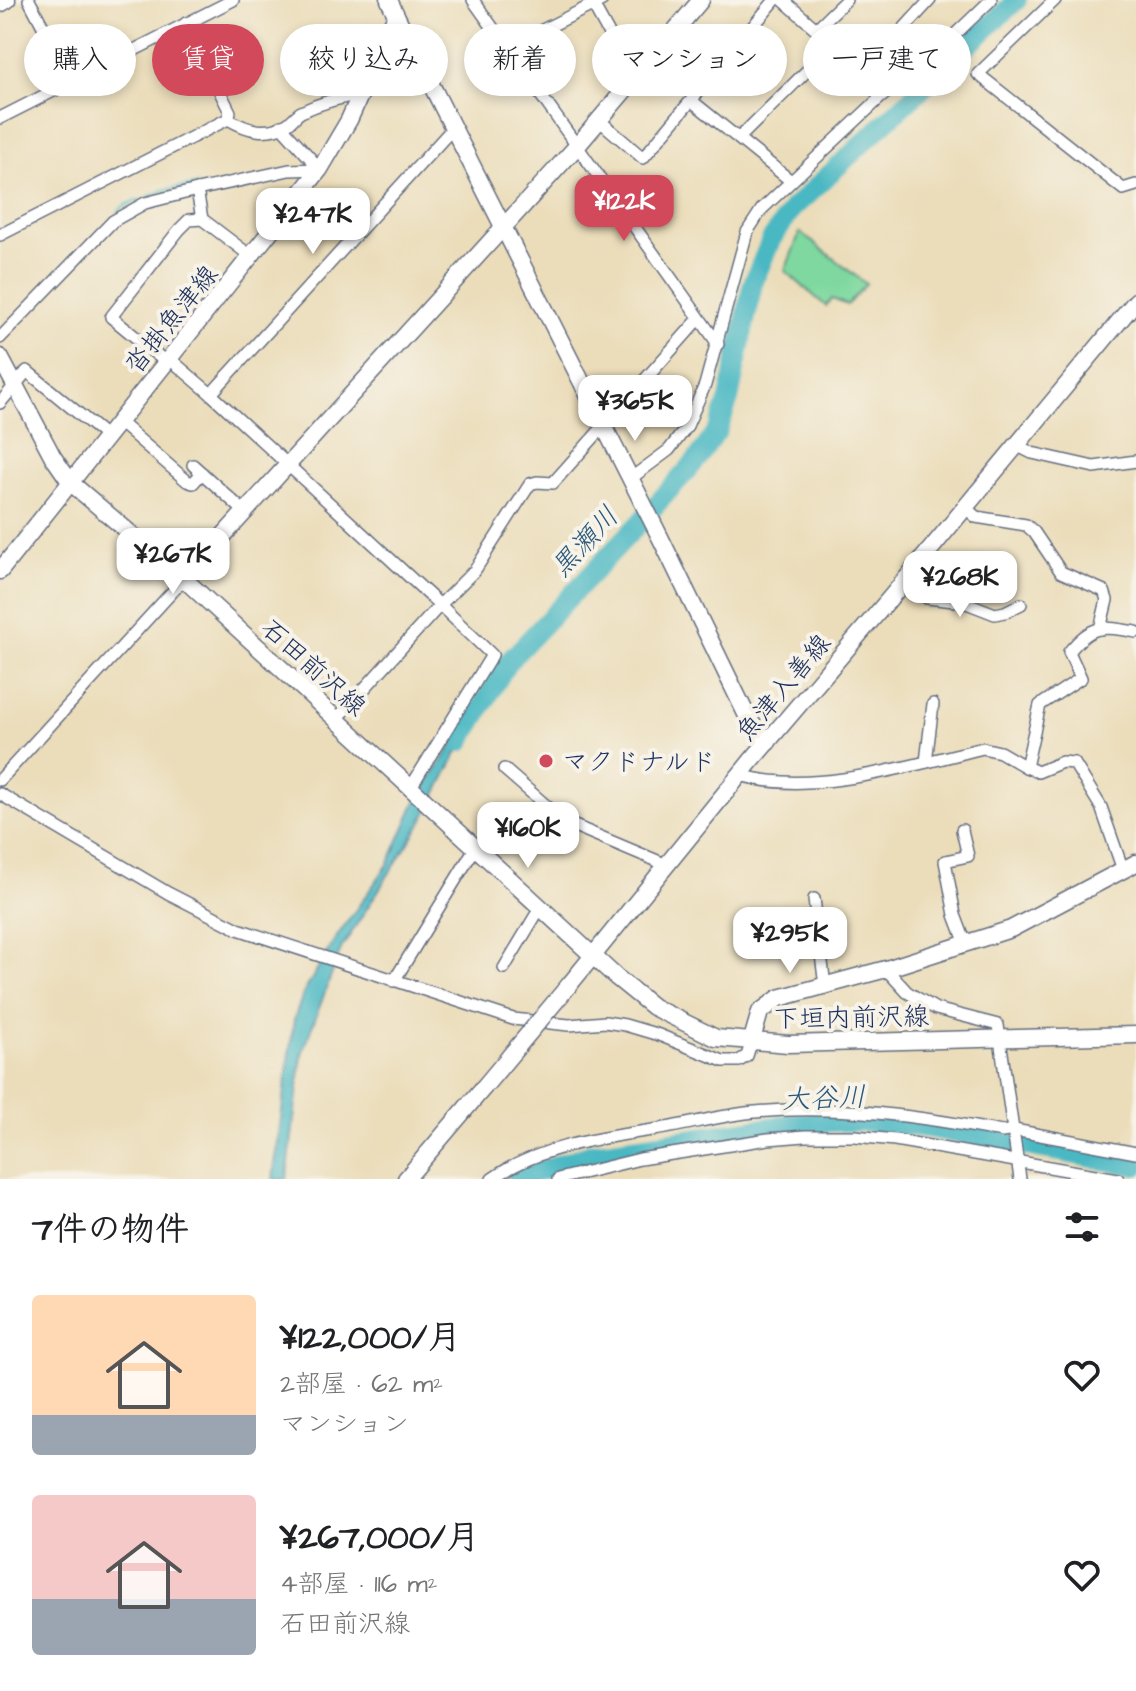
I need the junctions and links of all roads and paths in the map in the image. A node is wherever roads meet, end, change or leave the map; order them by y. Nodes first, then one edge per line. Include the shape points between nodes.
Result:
1 (7, 0) edge
2 (29, 0) edge
3 (233, 0) edge
4 (473, 0) edge
5 (701, 0) edge
6 (775, 0) edge
7 (783, 0) edge
8 (846, 0) edge
9 (930, 0) edge
10 (991, 0) edge
11 (1055, 0) edge
12 (598, 2) edge
13 (0, 4) edge
14 (393, 8) edge
15 (186, 23) junction
16 (42, 24) edge
17 (491, 24) edge
18 (554, 24) edge
19 (608, 24) edge
20 (681, 24) edge
21 (810, 24) edge
22 (821, 24) edge
23 (908, 24) edge
24 (136, 48) edge
25 (803, 75) edge
26 (43, 96) edge
27 (349, 96) edge
28 (361, 96) edge
29 (544, 96) edge
30 (620, 96) edge
31 (881, 97) joint
32 (692, 101) junction
33 (0, 118) edge
34 (228, 119) junction
35 (600, 121) junction
36 (281, 126) junction
37 (453, 128) junction
38 (739, 138) junction
39 (578, 145) junction
40 (320, 169) junction
41 (791, 181) junction
42 (1136, 185) edge
43 (197, 190) junction
44 (202, 219) junction
45 (502, 228) junction
46 (0, 235) edge
47 (252, 257) junction
48 (1136, 301) edge
49 (698, 320) junction
50 (0, 338) edge
51 (718, 344) junction
52 (0, 357) edge
53 (168, 361) junction
54 (14, 385) junction
55 (211, 394) junction
56 (0, 403) edge
57 (119, 422) junction
58 (603, 425) junction
59 (107, 437) junction
60 (1016, 445) junction
61 (1136, 461) edge
62 (288, 465) junction
63 (71, 483) junction
64 (634, 486) junction
65 (965, 507) junction
66 (245, 512) junction
67 (0, 571) edge
68 (184, 579) junction
69 (906, 579) junction
70 (1021, 604) dead end
71 (440, 605) junction
72 (1100, 629) junction
73 (1136, 632) edge
74 (933, 704) dead end
75 (336, 720) junction
76 (768, 742) junction
77 (926, 762) junction
78 (1026, 767) junction
79 (504, 769) dead end
80 (741, 775) junction
81 (0, 780) edge
82 (411, 787) junction
83 (0, 794) edge
84 (962, 830) dead end
85 (475, 848) junction
86 (667, 865) junction
87 (1129, 866) edge
88 (814, 899) dead end
89 (540, 908) junction
90 (966, 944) junction
91 (593, 957) junction
92 (504, 968) dead end
93 (886, 969) junction
94 (394, 981) junction
95 (825, 986) junction
96 (1136, 1035) edge
97 (1002, 1038) junction
98 (751, 1043) junction
99 (1014, 1134) junction
100 (1136, 1153) edge
101 (1017, 1160) junction
102 (406, 1179) edge
103 (492, 1179) edge
104 (558, 1179) edge
105 (1020, 1179) edge
106 (1118, 1179) edge

1 - 13 main road
2 - 16 street
3 - 15 street
4 - 17 street
5 - 20 main road
6 - 32 street
7 - 21 street
8 - 22 street
9 - 23 street
10 - 31 street via 920,68
11 - 42 street via 978,74 1123,189
12 - 18 street
12 - 19 street
14 - 37 main road
15 - 24 street
15 - 34 street via 230,112
25 - 38 street
26 - 33 street
27 - 36 street via 299,113
28 - 40 main road, 沓掛魚津線
29 - 39 street
30 - 35 main road
31 - 41 street
32 - 35 street via 643,158
32 - 38 street
34 - 36 street via 245,129 267,132
34 - 46 street
35 - 39 main road
36 - 40 street
37 - 45 main road
37 - 55 street
38 - 41 street
39 - 45 main road
39 - 49 street
40 - 43 street via 289,170
40 - 47 main road, 沓掛魚津線
41 - 51 street via 747,232
43 - 44 street
43 - 50 street via 145,203 113,221
44 - 47 street
44 - 53 street via 189,220 179,230 111,317
45 - 58 main road
45 - 62 main road
47 - 53 main road, 沓掛魚津線
48 - 60 main road, 魚津入善線
49 - 51 street
49 - 58 street
51 - 64 street via 686,428
52 - 54 main road, 石田前沢線
53 - 55 street
53 - 57 main road, 沓掛魚津線
54 - 56 street
54 - 59 street via 27,371
54 - 63 main road, 石田前沢線
55 - 62 street
57 - 59 main road, 沓掛魚津線
57 - 66 street via 187,481 193,483 198,469
58 - 64 main road
58 - 71 street via 553,483 530,484 475,570
59 - 63 main road, 沓掛魚津線
60 - 61 street via 1094,467
60 - 65 main road, 魚津入善線
62 - 66 main road
62 - 71 street
63 - 67 main road, 沓掛魚津線
63 - 68 main road, 石田前沢線
64 - 76 main road via 749,720
65 - 69 main road, 魚津入善線
65 - 72 street via 976,517 1026,525 1061,572 1104,591
66 - 68 main road
68 - 75 main road, 石田前沢線
68 - 81 street
69 - 70 street via 927,598 964,602 995,614
69 - 76 main road, 魚津入善線
71 - 75 street
71 - 82 street via 492,655
72 - 73 street
72 - 78 street via 1082,635 1069,652 1081,678 1040,705
74 - 77 street
75 - 82 main road, 石田前沢線
76 - 80 main road, 魚津入善線
77 - 78 street via 983,748
77 - 80 street via 813,783
78 - 87 street via 1038,772 1074,763
79 - 86 street via 565,822
80 - 86 main road, 魚津入善線
82 - 85 main road, 石田前沢線
83 - 94 street via 238,929
84 - 90 street via 968,856 945,861
85 - 89 main road, 石田前沢線
85 - 94 street
86 - 91 main road, 魚津入善線
87 - 90 main road via 1011,929
88 - 95 street
89 - 91 main road, 石田前沢線
89 - 92 street
90 - 93 main road
91 - 98 main road, 下垣内前沢線 via 679,1022 716,1038
91 - 102 main road, 魚津入善線, bridge
93 - 95 main road
93 - 97 street via 907,992 936,1009 998,1025
94 - 98 street via 513,1019 625,1025 723,1061 747,1056
95 - 98 main road via 779,998 760,1012
96 - 97 main road, 下垣内前沢線
97 - 98 main road, 下垣内前沢線
97 - 99 street
99 - 100 street
99 - 101 street
99 - 103 street via 868,1112 753,1112 578,1144
101 - 104 street via 895,1140 805,1136 640,1159
101 - 105 street
101 - 106 street

